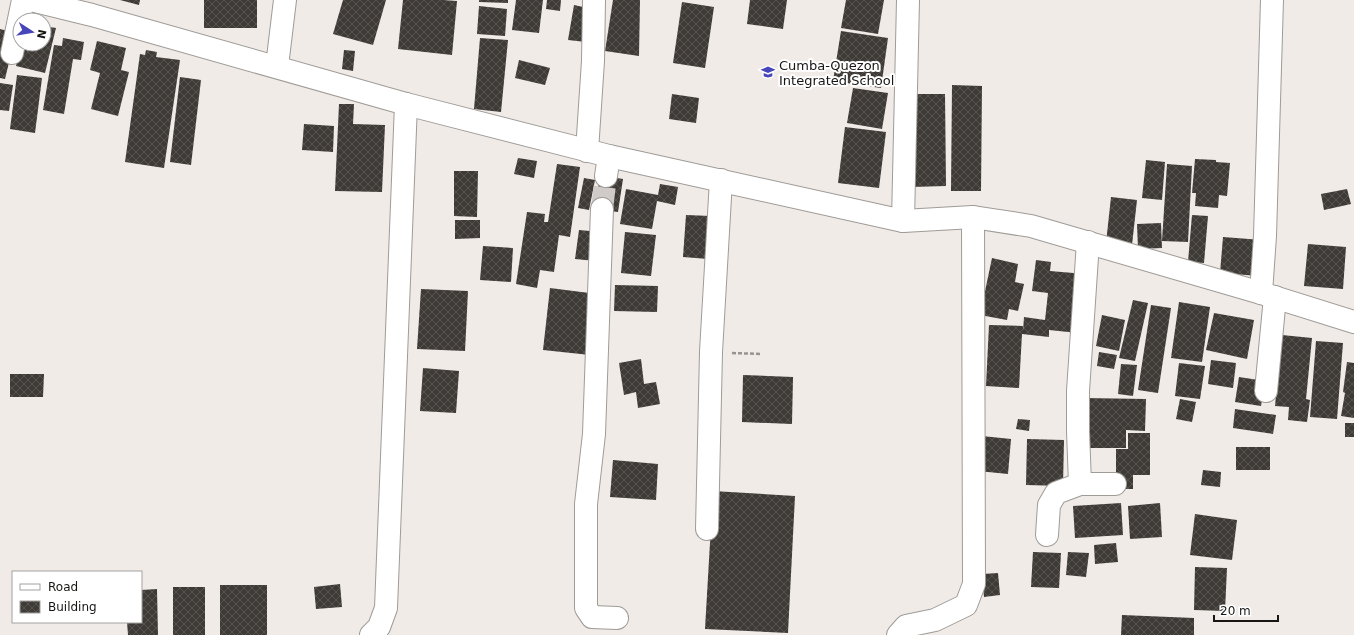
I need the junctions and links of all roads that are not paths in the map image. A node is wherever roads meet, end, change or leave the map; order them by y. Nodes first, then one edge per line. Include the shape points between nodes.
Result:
1 (23, 0) edge
2 (31, 0) edge
3 (285, 0) edge
4 (594, 0) edge
5 (908, 0) edge
6 (1272, 0) edge
7 (93, 7) edge
8 (12, 53) dead end
9 (277, 66) junction
10 (406, 104) junction
11 (587, 151) junction
12 (721, 180) junction
13 (602, 209) tunnel mouth
14 (973, 218) junction
15 (904, 221) junction
16 (1088, 242) junction
17 (1268, 295) junction
18 (1354, 322) edge
19 (1266, 391) dead end
20 (1080, 484) junction
21 (1115, 484) dead end
22 (707, 528) dead end
23 (1047, 535) dead end
24 (617, 618) dead end
25 (371, 635) edge
26 (898, 635) edge

1 - 8 street
2 - 7 street
3 - 9 street
4 - 11 street
5 - 15 street
6 - 17 street via 1265,236
7 - 9 street
9 - 10 street
10 - 11 street
10 - 25 street via 386,608 379,627
11 - 12 street via 607,166
12 - 15 street
12 - 22 street via 711,352
13 - 24 street via 594,434 586,504 586,608 592,617
14 - 15 street
14 - 16 street via 1032,226
14 - 26 street via 974,584 966,605 935,620 906,626
16 - 17 street
16 - 20 street via 1078,391
17 - 18 street
17 - 19 street
20 - 21 street
20 - 23 street via 1056,493 1049,505

